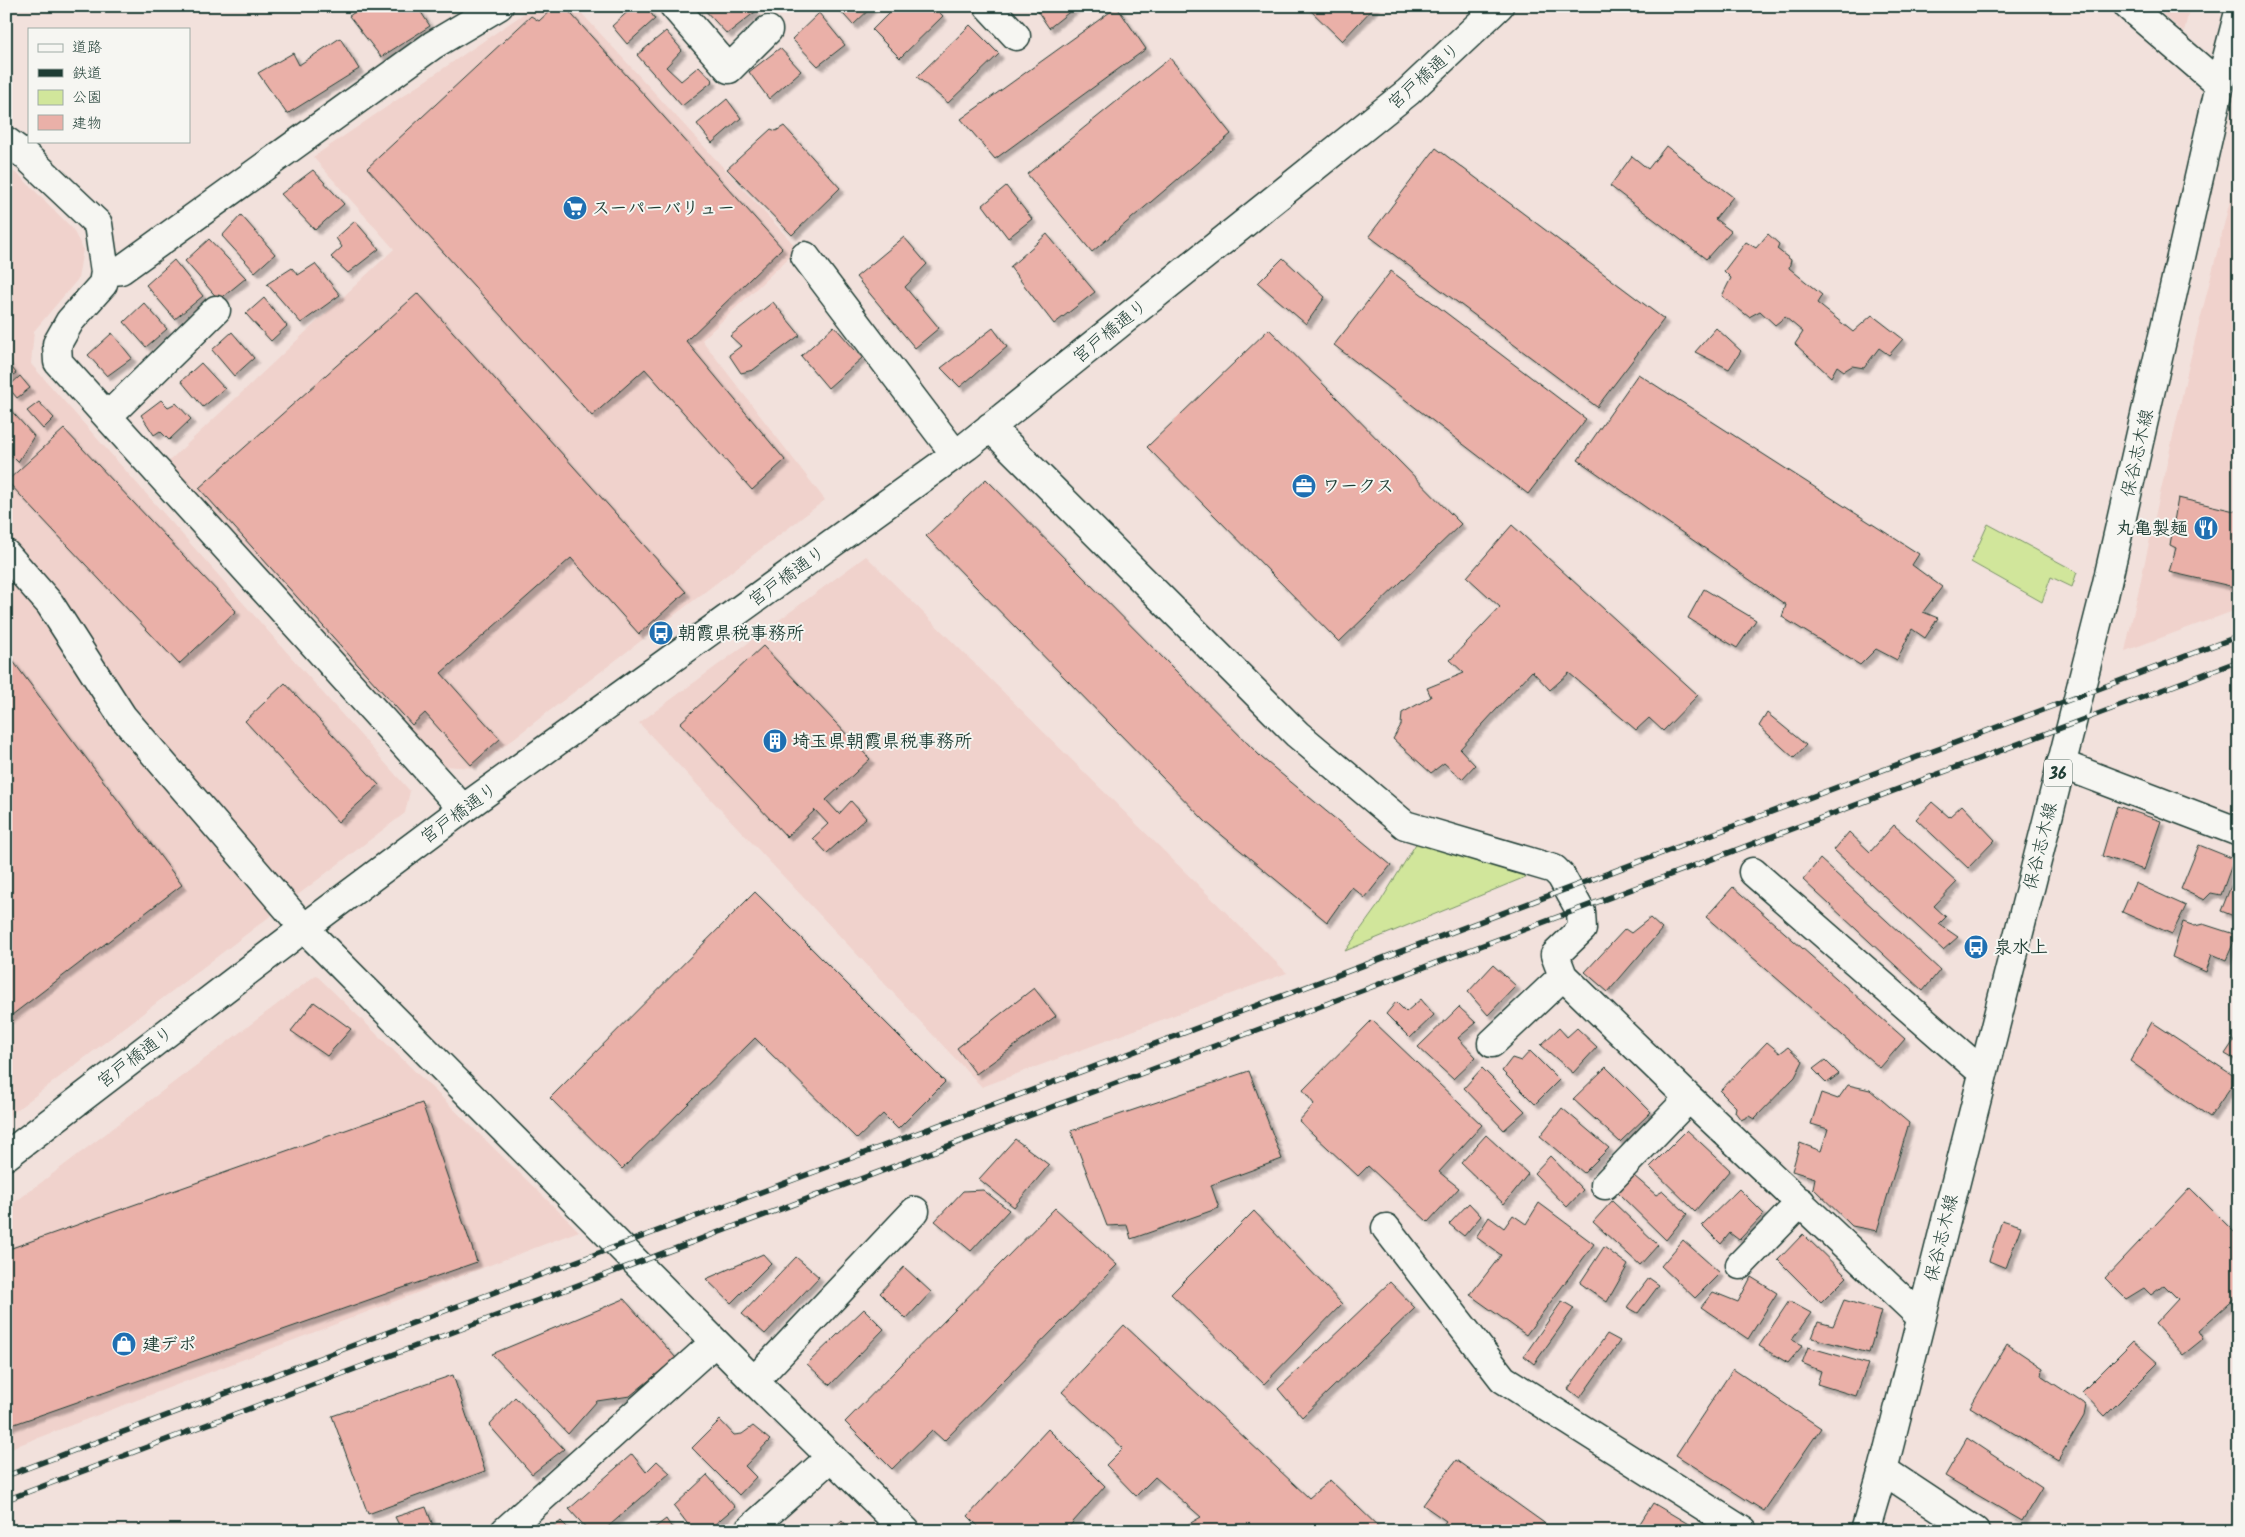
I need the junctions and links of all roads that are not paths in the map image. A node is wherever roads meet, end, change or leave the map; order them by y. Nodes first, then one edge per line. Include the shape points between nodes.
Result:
1 (499, 6) edge
2 (674, 6) edge
3 (988, 6) edge
4 (1500, 6) edge
5 (2128, 6) edge
6 (2239, 12) edge
7 (768, 30) dead end
8 (1016, 36) dead end
9 (2220, 85) junction
10 (6, 142) edge
11 (805, 256) dead end
12 (105, 272) junction
13 (216, 310) dead end
14 (108, 416) junction
15 (990, 427) junction
16 (955, 454) junction
17 (6, 554) edge
18 (2061, 764) junction
19 (463, 809) junction
20 (2239, 832) edge
21 (1753, 872) dead end
22 (304, 928) junction
23 (1563, 976) junction
24 (1492, 1043) dead end
25 (1983, 1073) junction
26 (1689, 1098) junction
27 (6, 1156) edge
28 (1605, 1185) dead end
29 (1801, 1202) junction
30 (915, 1210) dead end
31 (1386, 1228) dead end
32 (1740, 1265) dead end
33 (1921, 1317) junction
34 (715, 1342) junction
35 (754, 1381) junction
36 (831, 1457) junction
37 (1883, 1470) junction
38 (505, 1531) edge
39 (748, 1531) edge
40 (906, 1531) edge
41 (1742, 1531) edge
42 (1865, 1531) edge
43 (1975, 1531) edge

1 - 12 street via 434,45 121,270
2 - 7 street via 729,69
3 - 8 street
4 - 15 street, 宮戸橋通り via 1408,92
5 - 9 street
6 - 9 street, 保谷志木線 / 36
9 - 18 street, 保谷志木線 / 36 via 2104,596
10 - 12 street via 25,155 98,224
11 - 16 street
12 - 14 street via 103,284 70,321 57,344 58,362
13 - 14 street
14 - 19 street
15 - 16 street, 宮戸橋通り
15 - 23 street via 1297,734 1405,824 1554,869 1581,912 1582,929 1555,956
16 - 19 street, 宮戸橋通り
17 - 22 street via 50,604 122,716
18 - 20 street
18 - 25 street, 保谷志木線 / 36
19 - 22 street, 宮戸橋通り
21 - 25 street
22 - 27 street, 宮戸橋通り
22 - 34 street
23 - 24 street
23 - 26 street
25 - 33 street, 保谷志木線 / 36
26 - 28 street
26 - 29 street
29 - 32 street
29 - 33 street
30 - 35 street
31 - 41 street via 1503,1380
33 - 37 street, 保谷志木線 / 36
34 - 35 street
34 - 38 street
35 - 36 street
36 - 39 street
36 - 40 street
37 - 42 street, 保谷志木線 / 36
37 - 43 street

